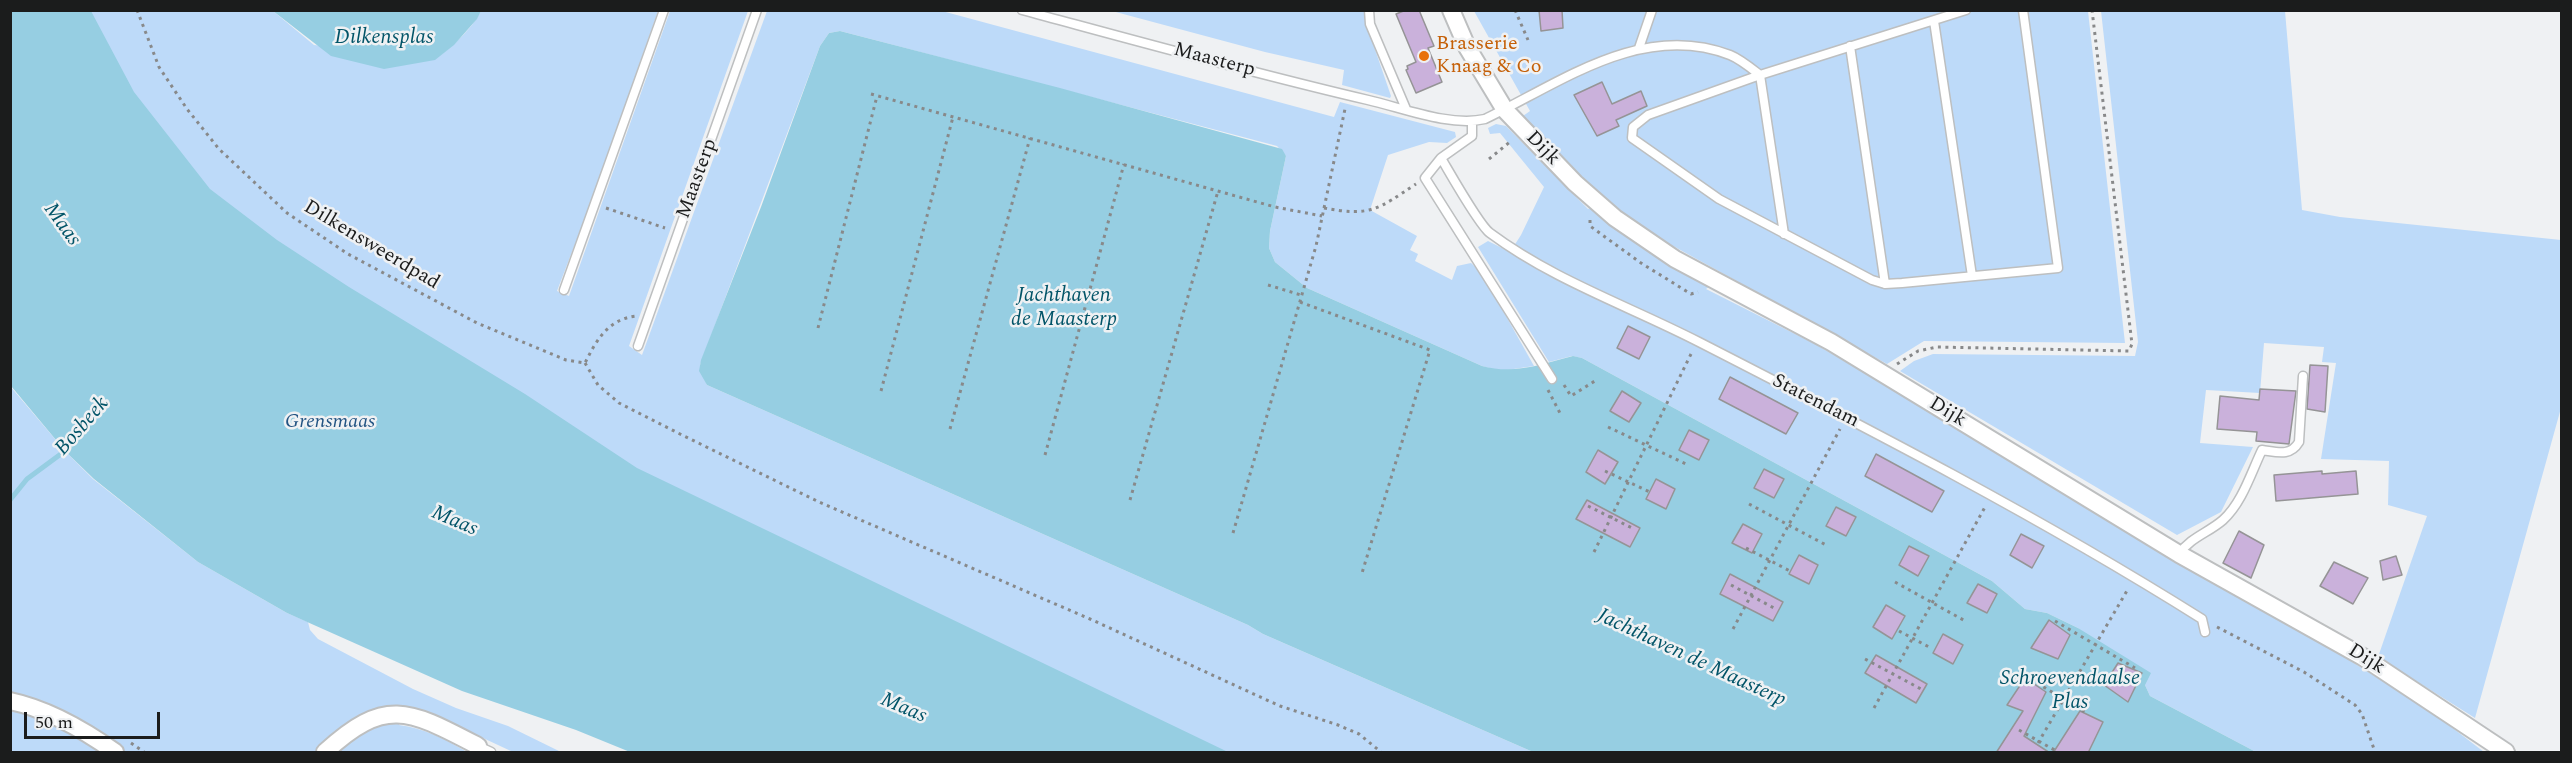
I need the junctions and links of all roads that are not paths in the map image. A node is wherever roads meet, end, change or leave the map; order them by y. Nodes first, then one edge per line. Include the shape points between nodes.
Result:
1 (664, 10) edge
2 (757, 10) edge
3 (1022, 10) edge
4 (1369, 10) edge
5 (1451, 10) edge
6 (1652, 10) edge
7 (1966, 10) edge
8 (2023, 10) edge
9 (1934, 21) junction
10 (1850, 46) junction
11 (1639, 48) junction
12 (1760, 75) junction
13 (1406, 109) junction
14 (1505, 110) junction
15 (1472, 122) junction
16 (1441, 158) junction
17 (1784, 234) junction
18 (1972, 276) junction
19 (1885, 284) junction
20 (564, 290) dead end
21 (638, 346) dead end
22 (2303, 376) dead end
23 (1552, 379) dead end
24 (2179, 554) junction
25 (2205, 632) dead end
26 (10, 701) edge
27 (484, 749) edge
28 (115, 753) edge
29 (325, 753) edge
30 (2506, 753) edge

1 - 20 lane
2 - 21 lane, Maasterp
3 - 13 lane, Maasterp
4 - 13 lane via 1370,24
5 - 14 street, Dijk via 1467,47
6 - 11 lane
7 - 9 lane
8 - 18 lane via 2058,268
9 - 10 lane
9 - 18 lane
10 - 12 lane
10 - 19 lane
11 - 12 lane, Maasterp via 1680,45 1714,50 1732,55
11 - 14 lane, Maasterp via 1587,67
12 - 17 lane
12 - 17 lane via 1648,115 1633,127 1632,138 1719,199
13 - 15 lane, Maasterp
14 - 15 lane, Maasterp
14 - 24 street, Dijk via 1588,196 1675,259 1830,342
15 - 16 lane via 1472,136
16 - 23 lane via 1425,178
16 - 25 lane, Statendam via 1488,232 1536,264 1846,417 2135,578 2202,619
17 - 19 lane
18 - 19 lane
22 - 24 lane via 2299,442 2294,450 2262,450 2235,506 2223,520 2187,543
24 - 30 street, Dijk via 2363,657
26 - 28 street via 55,717
27 - 29 street via 440,726 401,713 374,717 347,732

